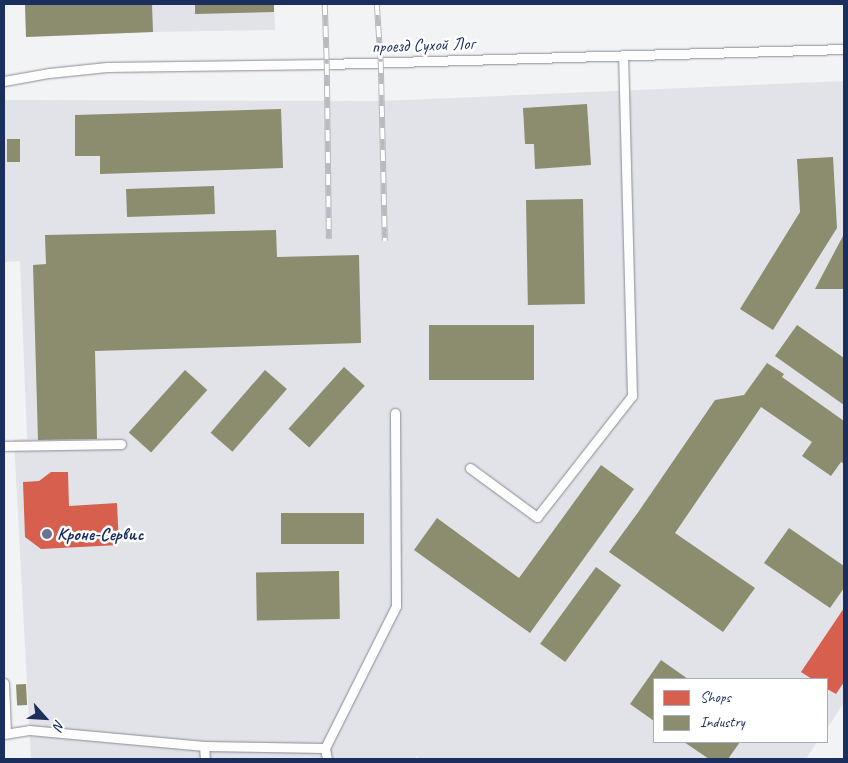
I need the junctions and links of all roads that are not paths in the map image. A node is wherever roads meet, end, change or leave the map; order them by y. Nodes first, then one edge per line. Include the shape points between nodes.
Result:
1 (844, 49) edge
2 (623, 55) junction
3 (4, 81) edge
4 (396, 413) dead end
5 (121, 444) dead end
6 (4, 446) edge
7 (470, 468) dead end
8 (4, 683) edge
9 (5, 733) edge
10 (204, 746) junction
11 (325, 748) junction
12 (205, 759) edge
13 (327, 759) edge

1 - 2 lane, проезд Сухой Лог
2 - 3 lane, проезд Сухой Лог via 107,68
2 - 7 lane via 632,396 537,517
4 - 11 lane via 396,606
5 - 6 lane
8 - 9 lane
9 - 10 lane via 28,730
10 - 11 lane
10 - 12 lane
11 - 13 lane

